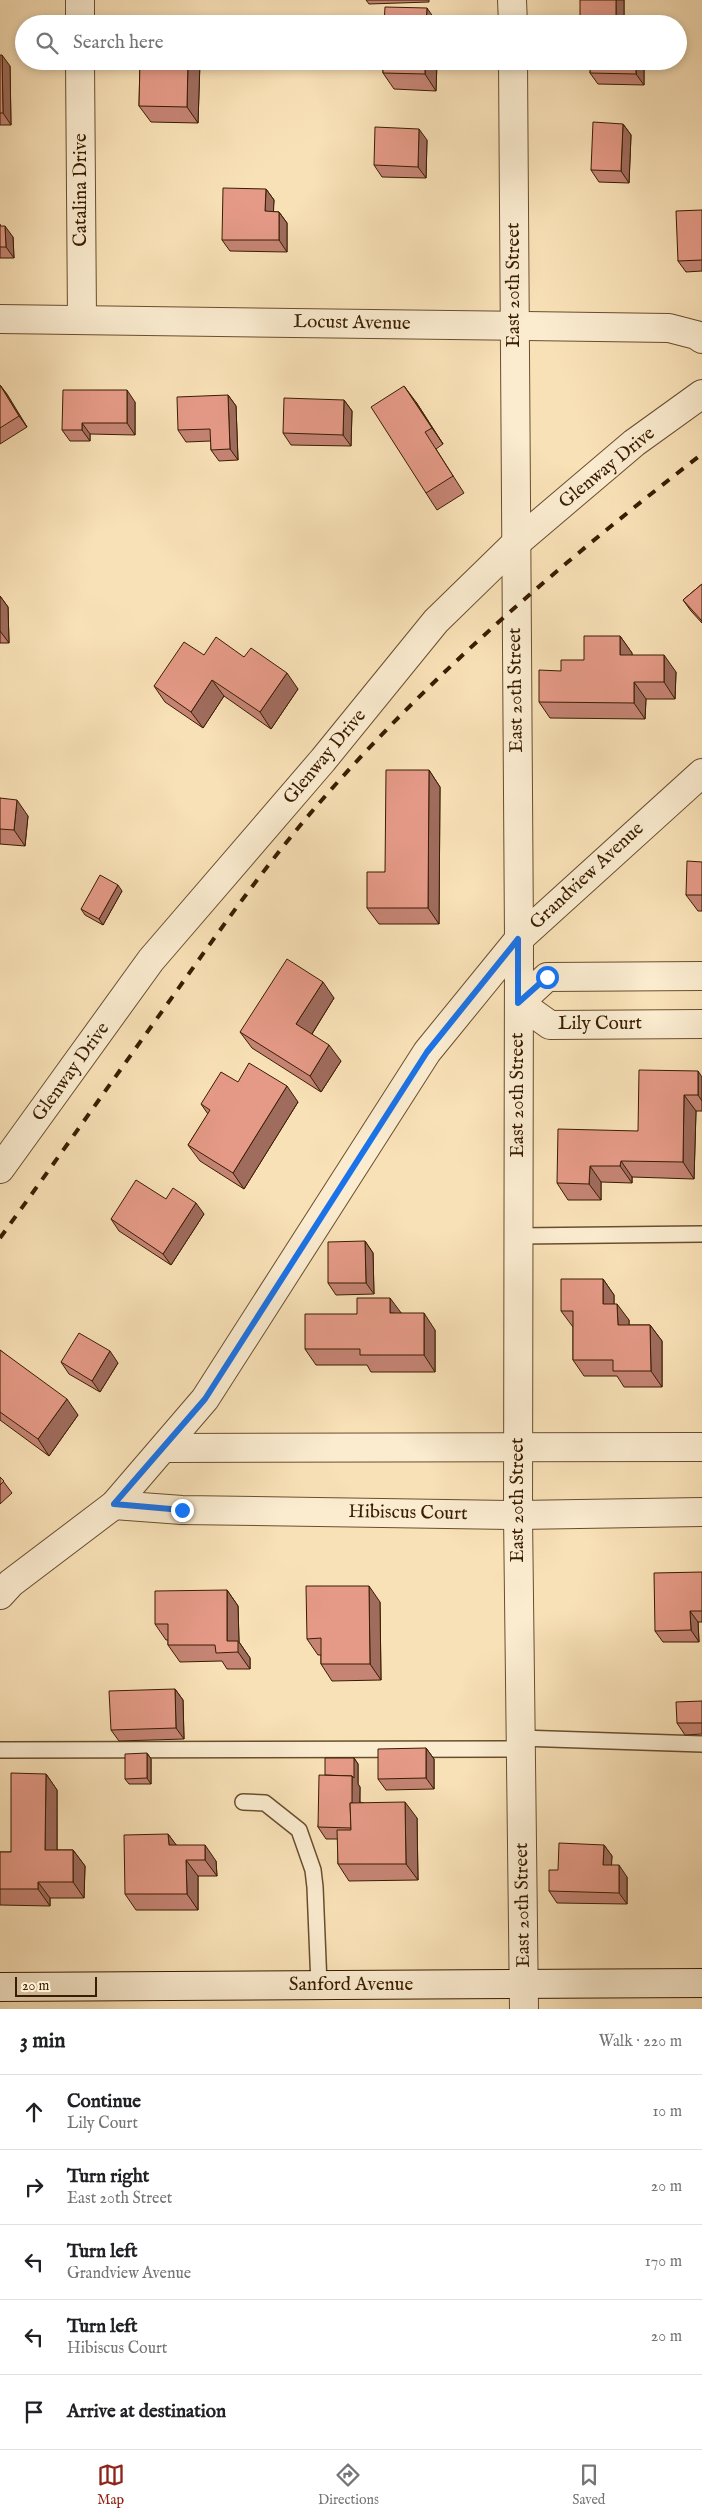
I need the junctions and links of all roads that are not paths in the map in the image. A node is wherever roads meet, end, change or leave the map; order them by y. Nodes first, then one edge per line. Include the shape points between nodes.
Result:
1 (80, 0) edge
2 (512, 0) edge
3 (80, 15) edge
4 (513, 15) edge
5 (80, 70) edge
6 (513, 70) edge
7 (0, 319) edge
8 (82, 319) junction
9 (514, 326) junction
10 (702, 339) edge
11 (702, 394) edge
12 (515, 544) junction
13 (702, 773) edge
14 (518, 939) junction
15 (702, 976) edge
16 (518, 1003) junction
17 (702, 1024) edge
18 (0, 1169) edge
19 (702, 1234) edge
20 (518, 1236) junction
21 (702, 1447) edge
22 (164, 1448) junction
23 (518, 1448) junction
24 (114, 1504) junction
25 (702, 1512) edge
26 (518, 1515) junction
27 (0, 1595) edge
28 (521, 1743) junction
29 (702, 1744) edge
30 (0, 1750) edge
31 (243, 1802) dead end
32 (702, 1984) edge
33 (319, 1985) junction
34 (0, 1987) edge
35 (524, 1997) edge

1 - 3 street
2 - 4 street
5 - 8 street, Catalina Drive
6 - 9 street, East 20th Street
7 - 8 street, Locust Avenue
8 - 9 street, Locust Avenue
9 - 10 street, Locust Avenue via 669,328
9 - 12 street, East 20th Street
11 - 12 street, Glenway Drive via 634,442
12 - 14 street, East 20th Street
12 - 18 street, Glenway Drive via 436,622 323,760 151,960
13 - 14 street, Grandview Avenue
14 - 16 street, East 20th Street
14 - 22 street, Grandview Avenue via 427,1052 205,1399
15 - 16 street via 547,977
16 - 17 street, Lily Court via 550,1025
16 - 20 street, East 20th Street
19 - 20 lane
20 - 23 street, East 20th Street
21 - 23 street
22 - 23 street
22 - 24 street, Grandview Avenue
23 - 26 street, East 20th Street
24 - 26 street, Hibiscus Court via 182,1510
24 - 27 street, Grandview Avenue via 11,1583
25 - 26 street, Hibiscus Court
26 - 28 street, East 20th Street
28 - 29 lane
28 - 30 lane
28 - 35 street, East 20th Street
31 - 33 lane via 265,1803 299,1830 313,1870
32 - 35 street, Sanford Avenue
33 - 34 street, Sanford Avenue
33 - 35 street, Sanford Avenue

